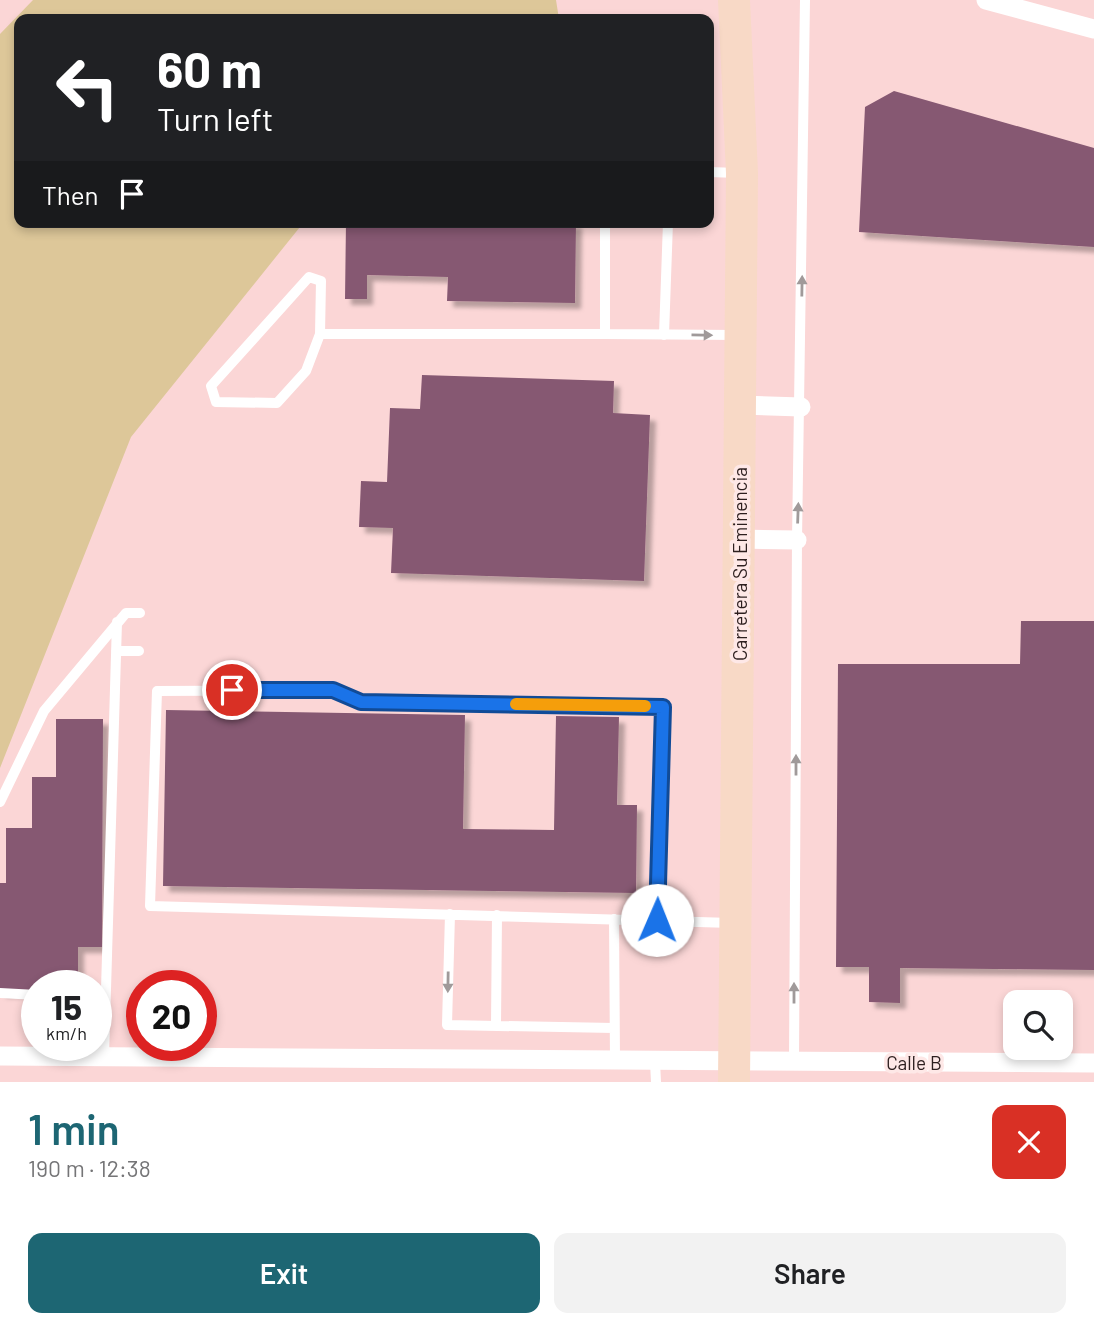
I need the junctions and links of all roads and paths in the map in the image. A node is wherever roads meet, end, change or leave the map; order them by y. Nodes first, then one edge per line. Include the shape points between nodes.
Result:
1 (734, 0) edge
2 (745, 0) edge
3 (805, 0) edge
4 (986, 0) edge
5 (1094, 29) edge
6 (734, 46) junction
7 (714, 172) edge
8 (742, 173) junction
9 (605, 228) edge
10 (668, 228) edge
11 (320, 334) junction
12 (605, 334) junction
13 (664, 335) junction
14 (740, 335) junction
15 (740, 405) junction
16 (800, 407) junction
17 (739, 539) junction
18 (797, 540) junction
19 (140, 613) dead end
20 (117, 622) junction
21 (116, 651) junction
22 (139, 651) dead end
23 (0, 802) edge
24 (450, 914) junction
25 (497, 915) junction
26 (614, 919) junction
27 (657, 920) junction
28 (736, 923) junction
29 (102, 970) edge
30 (0, 993) edge
31 (21, 994) edge
32 (496, 1025) junction
33 (614, 1028) junction
34 (0, 1056) edge
35 (21, 1056) edge
36 (112, 1056) edge
37 (615, 1061) junction
38 (794, 1061) junction
39 (656, 1062) junction
40 (1094, 1063) edge
41 (734, 1072) edge
42 (656, 1082) edge

1 - 6 main road, Carretera Su Eminencia
2 - 6 main road, Carretera Su Eminencia
16 -> 3 lane
4 - 5 street
6 - 8 main road, Carretera Su Eminencia
7 - 8 lane
8 - 14 main road, Carretera Su Eminencia
9 - 12 lane
10 - 13 lane
11 - 11 lane via 321,281 309,277 211,386 216,402 277,402 306,372
11 - 12 lane
12 - 13 lane
13 -> 14 lane
14 - 15 main road, Carretera Su Eminencia
15 - 16 street
15 - 17 main road, Carretera Su Eminencia
18 -> 16 lane
17 - 18 street
17 - 28 main road, Carretera Su Eminencia
38 -> 18 lane
19 - 20 lane via 126,613
20 - 21 lane
20 - 23 lane via 44,711
21 - 22 lane
21 - 29 lane
24 - 25 lane
24 - 27 lane via 150,906 157,691 333,690 361,702 663,707
24 -> 32 lane via 447,1025
25 - 26 lane
25 - 32 lane
26 - 27 lane
26 - 33 lane
27 - 28 lane
28 - 41 main road, Carretera Su Eminencia
30 - 31 lane
32 - 33 lane
33 - 37 lane
34 - 35 street, Calle B
36 - 37 street, Calle B
37 - 39 street, Calle B
38 - 40 street, Calle B
38 - 41 street, Calle B
39 - 41 street, Calle B
39 - 42 lane

